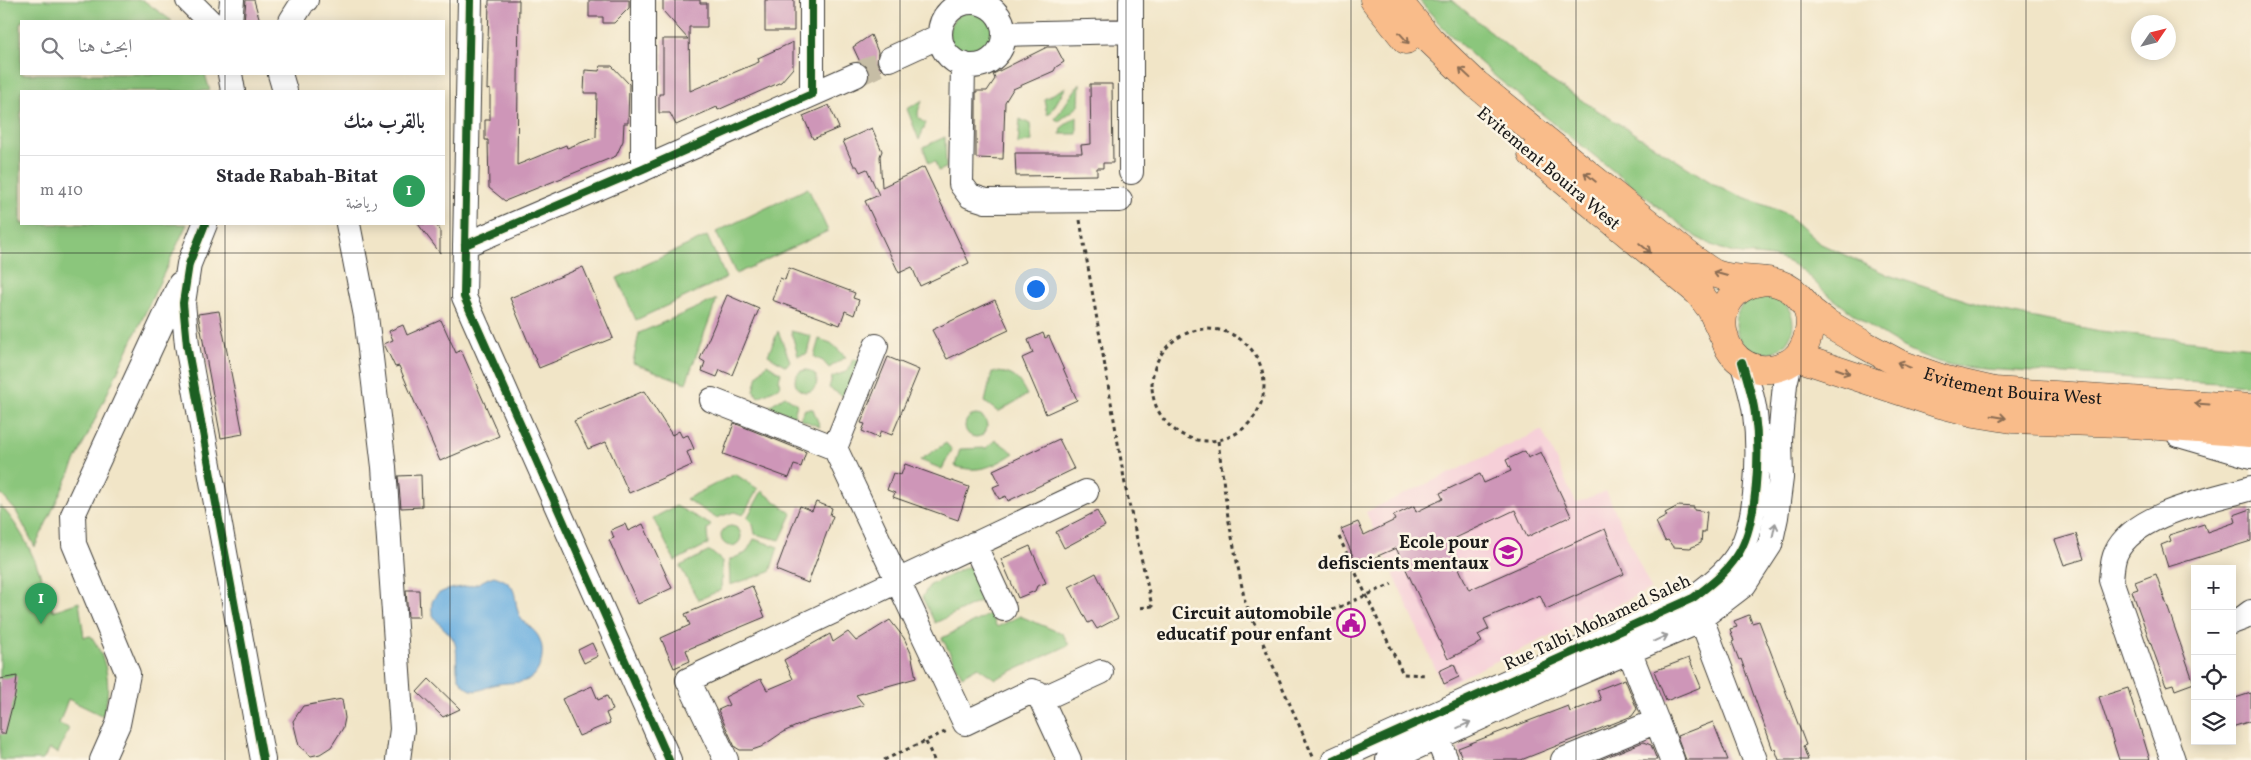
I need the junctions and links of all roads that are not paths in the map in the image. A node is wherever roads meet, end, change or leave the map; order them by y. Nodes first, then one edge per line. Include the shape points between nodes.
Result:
1 (190, 0) edge
2 (232, 0) edge
3 (306, 0) edge
4 (470, 0) edge
5 (643, 0) edge
6 (812, 0) edge
7 (1131, 0) edge
8 (1374, 0) edge
9 (1397, 0) edge
10 (963, 2) edge
11 (208, 20) edge
12 (230, 20) edge
13 (292, 20) edge
14 (1131, 31) junction
15 (1004, 34) junction
16 (940, 36) junction
17 (890, 59) tunnel mouth
18 (963, 64) junction
19 (230, 75) edge
20 (280, 75) edge
21 (856, 75) tunnel mouth
22 (233, 90) edge
23 (285, 90) edge
24 (812, 94) junction
25 (644, 170) junction
26 (1131, 172) dead end
27 (1120, 200) dead end
28 (205, 225) edge
29 (348, 225) edge
30 (465, 245) junction
31 (190, 264) junction
32 (1768, 281) junction
33 (1798, 295) junction
34 (1723, 335) junction
35 (876, 346) dead end
36 (1794, 360) junction
37 (1742, 362) junction
38 (712, 400) dead end
39 (2251, 408) edge
40 (2144, 425) junction
41 (2251, 433) edge
42 (835, 448) junction
43 (2251, 456) edge
44 (2251, 488) edge
45 (1086, 492) dead end
46 (974, 544) junction
47 (897, 580) junction
48 (1698, 608) junction
49 (1004, 609) dead end
50 (2251, 612) edge
51 (2236, 621) edge
52 (1625, 641) junction
53 (1101, 672) dead end
54 (1042, 699) junction
55 (1657, 721) junction
56 (1437, 737) junction
57 (102, 760) edge
58 (262, 760) edge
59 (398, 760) edge
60 (669, 760) edge
61 (726, 760) edge
62 (1069, 760) edge
63 (1334, 760) edge
64 (1388, 760) edge
65 (1446, 760) edge
66 (1563, 760) edge
67 (1672, 760) edge
68 (1755, 760) edge
69 (2174, 760) edge

1 - 11 street
2 - 12 street
3 - 13 street
4 - 30 street
5 - 25 street
6 - 24 street
7 - 14 street
8 -> 34 highway, Evitement Bouira West via 1426,62 1462,95 1698,292 1711,309
32 -> 9 highway, Evitement Bouira West via 1716,274 1694,260 1476,84 1430,40
10 - 15 street via 991,8 998,16
10 - 16 street via 946,16
14 - 15 street
14 - 26 street
15 - 18 street via 1002,44 991,60 973,66
16 - 17 street
16 - 18 street via 947,54
18 - 27 street via 961,184 970,196 986,202
19 - 22 street
20 - 23 street
21 - 24 street
24 - 25 street
25 - 30 street
28 - 31 street
29 - 59 street via 366,316 384,467 402,729
30 - 60 street via 464,297
31 - 57 street via 73,515 74,544 128,674 118,724
31 - 58 street via 182,303 187,345
32 - 33 highway via 1779,283
32 - 34 highway via 1750,284 1729,300 1722,317
33 - 36 highway via 1807,309 1810,326 1806,342
39 -> 33 highway, Evitement Bouira West via 1994,391 1946,380 1900,364 1844,333 1811,311
34 - 37 highway via 1732,354
35 - 42 street
36 - 37 highway via 1765,370
36 -> 40 highway, Evitement Bouira West via 1975,413 2020,419
48 -> 36 street, Rue Talbi Mohamed Saleh via 1744,585 1770,545 1781,478 1780,439 1785,384
37 - 48 street, Rue Talbi Mohamed Saleh via 1755,415 1757,474 1749,530 1738,555
38 - 42 street
40 - 41 highway, Evitement Bouira West
40 - 43 street
42 - 47 street
44 - 69 street via 2160,516 2130,533 2115,554 2111,580
45 - 46 street
46 - 47 street
46 - 49 street
47 - 54 street via 965,723 1032,691 1038,692
47 - 61 street via 688,680
48 - 52 street, Rue Talbi Mohamed Saleh
48 - 68 street
50 - 51 street
52 - 55 street
56 -> 52 street, Rue Talbi Mohamed Saleh
52 - 63 street, Rue Talbi Mohamed Saleh
53 - 54 street
54 - 62 street
55 - 66 street
55 - 67 street
56 - 64 street, Rue Talbi Mohamed Saleh
56 - 65 street

